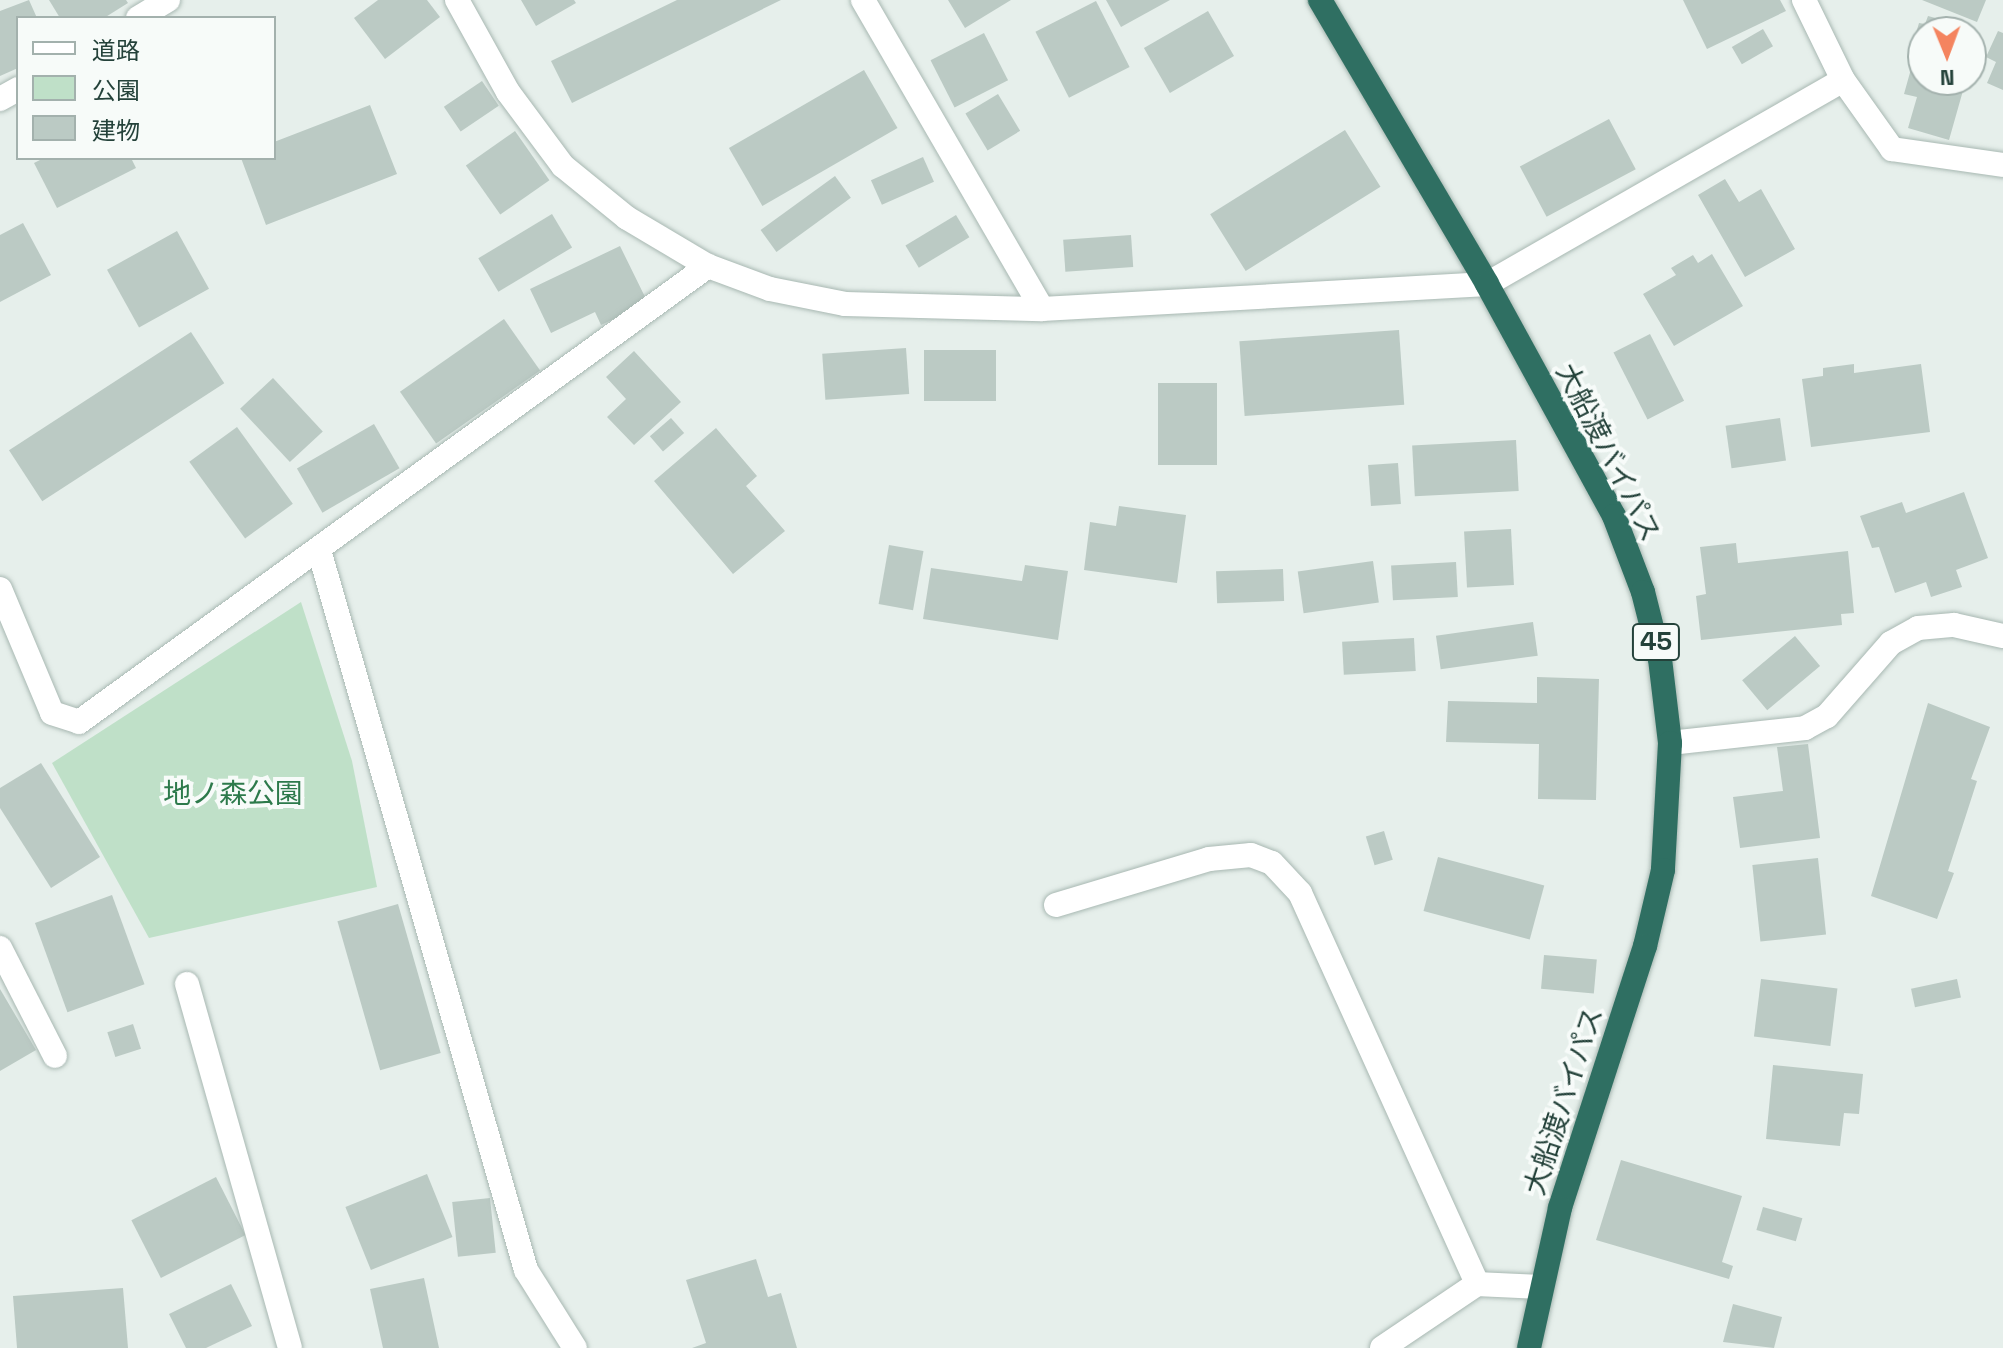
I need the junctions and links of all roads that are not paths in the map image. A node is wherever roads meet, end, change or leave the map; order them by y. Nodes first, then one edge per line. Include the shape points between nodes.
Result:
1 (168, 0) edge
2 (457, 0) edge
3 (863, 0) edge
4 (1320, 0) edge
5 (1804, 0) edge
6 (141, 16) edge
7 (1843, 80) junction
8 (2003, 165) edge
9 (708, 266) junction
10 (1487, 284) junction
11 (1042, 309) junction
12 (319, 550) junction
13 (0, 589) edge
14 (2003, 636) edge
15 (1670, 743) junction
16 (1056, 905) dead end
17 (0, 948) edge
18 (187, 984) dead end
19 (55, 1056) dead end
20 (1477, 1284) junction
21 (1540, 1287) junction
22 (290, 1348) edge
23 (575, 1348) edge
24 (1382, 1348) edge
25 (1529, 1348) edge

1 - 6 street
2 - 9 street via 508,92 563,166 627,218
3 - 11 street
4 - 10 highway, 大船渡バイパス / 45
5 - 7 street
7 - 8 street via 1892,149
7 - 10 street
9 - 11 street via 770,289 845,304
9 - 12 street
10 - 11 street
10 - 15 highway, 大船渡バイパス / 45 via 1614,516 1647,605
12 - 13 street via 79,722 52,713
12 - 23 street via 526,1270
14 - 15 street via 1954,625 1918,628 1891,643 1827,716 1805,728
15 - 21 highway, 大船渡バイパス / 45 via 1663,870
16 - 20 street via 1209,859 1251,855 1272,863 1300,893
17 - 19 street
18 - 22 street
20 - 21 street
20 - 24 street
21 - 25 highway, 大船渡バイパス / 45

